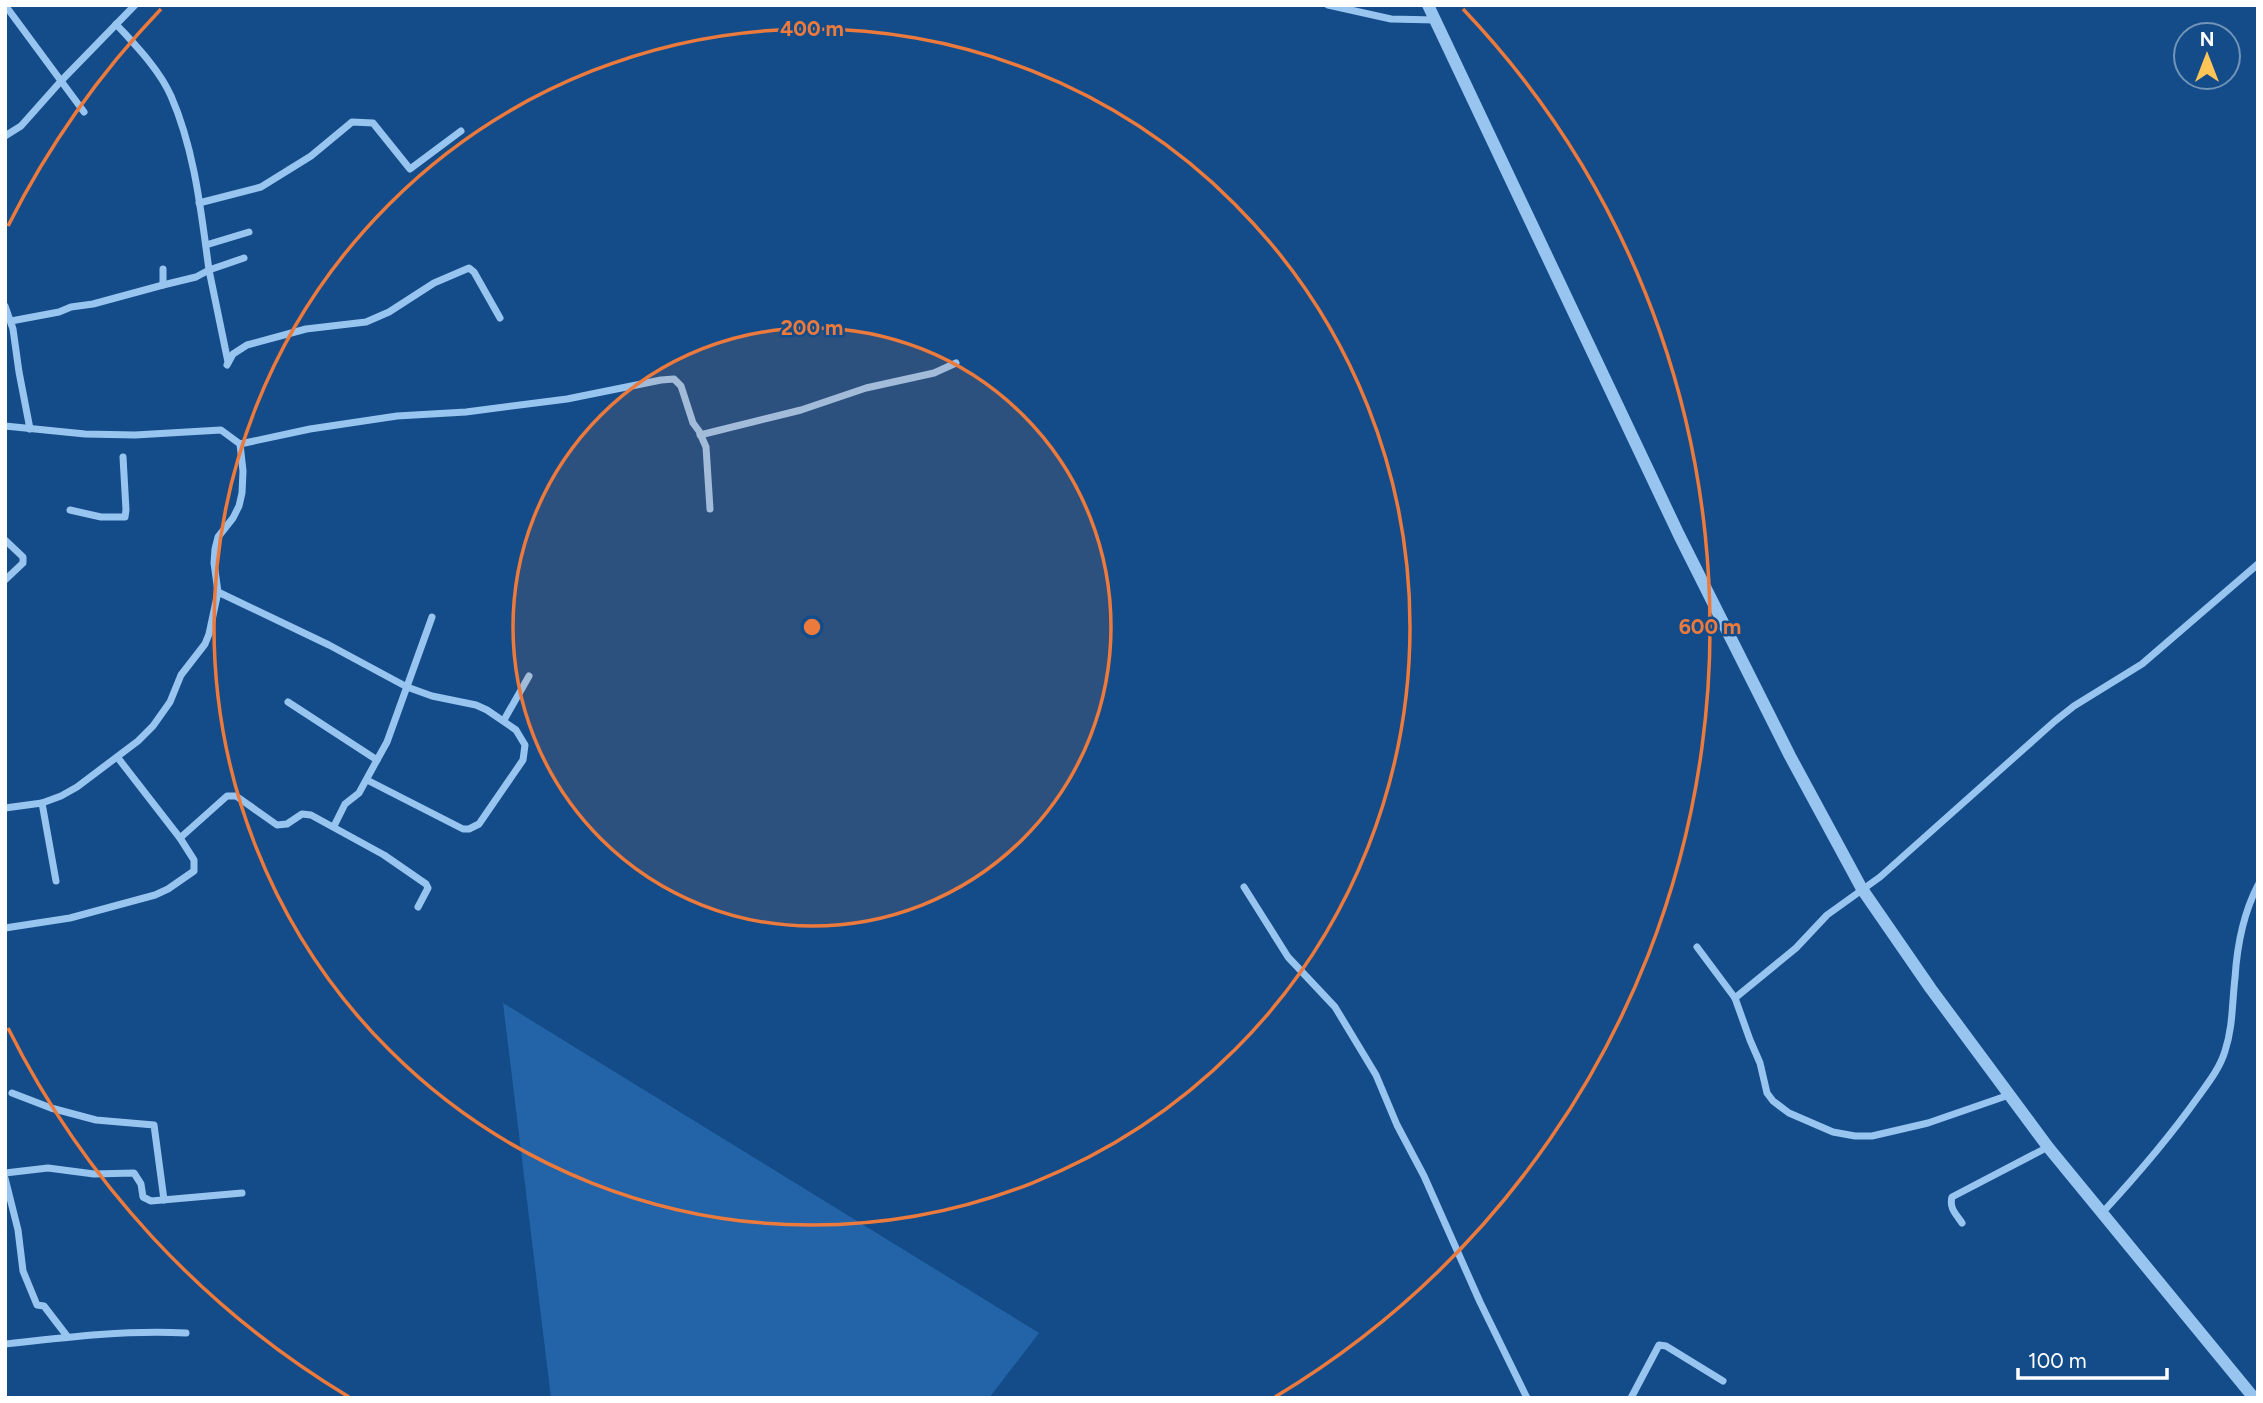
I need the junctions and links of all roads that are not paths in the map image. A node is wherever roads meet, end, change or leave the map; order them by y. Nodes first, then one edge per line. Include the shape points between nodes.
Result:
1 (5, 5) edge
2 (135, 5) edge
3 (1328, 5) edge
4 (1428, 5) edge
5 (1435, 20) junction
6 (116, 24) junction
7 (61, 81) junction
8 (84, 112) dead end
9 (461, 131) dead end
10 (5, 136) edge
11 (199, 203) junction
12 (249, 232) dead end
13 (206, 245) junction
14 (244, 258) dead end
15 (163, 269) dead end
16 (209, 270) junction
17 (163, 285) junction
18 (5, 306) edge
19 (500, 318) dead end
20 (11, 321) junction
21 (956, 363) dead end
22 (5, 426) edge
23 (30, 429) junction
24 (700, 435) junction
25 (240, 444) junction
26 (122, 457) dead end
27 (710, 509) dead end
28 (70, 510) dead end
29 (5, 540) edge
30 (2258, 564) edge
31 (5, 580) edge
32 (218, 592) junction
33 (432, 617) dead end
34 (529, 676) dead end
35 (407, 687) junction
36 (288, 702) dead end
37 (504, 720) junction
38 (118, 758) junction
39 (377, 760) junction
40 (367, 780) junction
41 (42, 803) junction
42 (5, 808) edge
43 (334, 827) junction
44 (180, 838) junction
45 (56, 881) dead end
46 (2258, 885) edge
47 (1244, 887) dead end
48 (1862, 889) junction
49 (418, 907) dead end
50 (5, 928) edge
51 (1697, 947) dead end
52 (1735, 998) junction
53 (12, 1093) dead end
54 (2009, 1095) junction
55 (2048, 1147) junction
56 (5, 1173) edge
57 (5, 1178) edge
58 (242, 1193) dead end
59 (164, 1200) junction
60 (2103, 1212) junction
61 (1962, 1223) dead end
62 (186, 1333) dead end
63 (67, 1336) junction
64 (5, 1344) edge
65 (1723, 1381) dead end
66 (1527, 1398) edge
67 (1631, 1398) edge
68 (2254, 1398) edge

1 - 7 street
2 - 6 street
3 - 5 street via 1391,19
4 - 5 street
5 - 48 street via 1679,535
6 - 7 street
6 - 11 street via 171,94 191,150
7 - 8 street
7 - 10 street
9 - 11 street via 410,169 373,123 352,122 312,156 261,187
11 - 13 street
12 - 13 street
13 - 16 street
14 - 16 street
15 - 17 street
16 - 17 street
16 - 19 street via 228,363 247,345 306,329 366,322 469,268
17 - 20 street
18 - 20 street
20 - 23 street
21 - 24 street via 779,417
22 - 23 street
23 - 25 street via 135,435 221,430
24 - 25 street via 674,379 567,399 310,429
24 - 27 street via 706,447
25 - 32 street via 239,506 215,548
26 - 28 street via 125,517
29 - 31 street via 23,557 23,563
30 - 48 street via 2142,664 2055,721
32 - 35 street
32 - 38 street via 205,644 181,675 153,726
33 - 35 street
34 - 37 street
35 - 37 street via 476,705
35 - 39 street
36 - 39 street
37 - 40 street via 522,737 523,760 474,828 463,829
38 - 41 street via 77,787
38 - 44 street
39 - 40 street
40 - 43 street via 345,804
41 - 42 street
41 - 45 street
43 - 44 street via 302,814 277,825 232,794
43 - 49 street via 426,884 426,895
44 - 50 street via 194,860 194,871 168,890 70,918
46 - 60 street via 2240,934 2233,1020 2225,1053 2180,1123
47 - 66 street via 1288,957 1341,1015 1377,1075
48 - 52 street
48 - 54 street
51 - 52 street
52 - 54 street via 1767,1093 1782,1109 1833,1132 1872,1136 1895,1132
53 - 59 street via 96,1120 154,1125
54 - 55 street
55 - 60 street
55 - 61 street via 1952,1197 1953,1210
56 - 59 street via 48,1168 134,1173 143,1197
57 - 63 street via 19,1230 23,1272 37,1305 44,1306
58 - 59 street
60 - 68 street
62 - 63 street
63 - 64 street
65 - 67 street via 1659,1345

